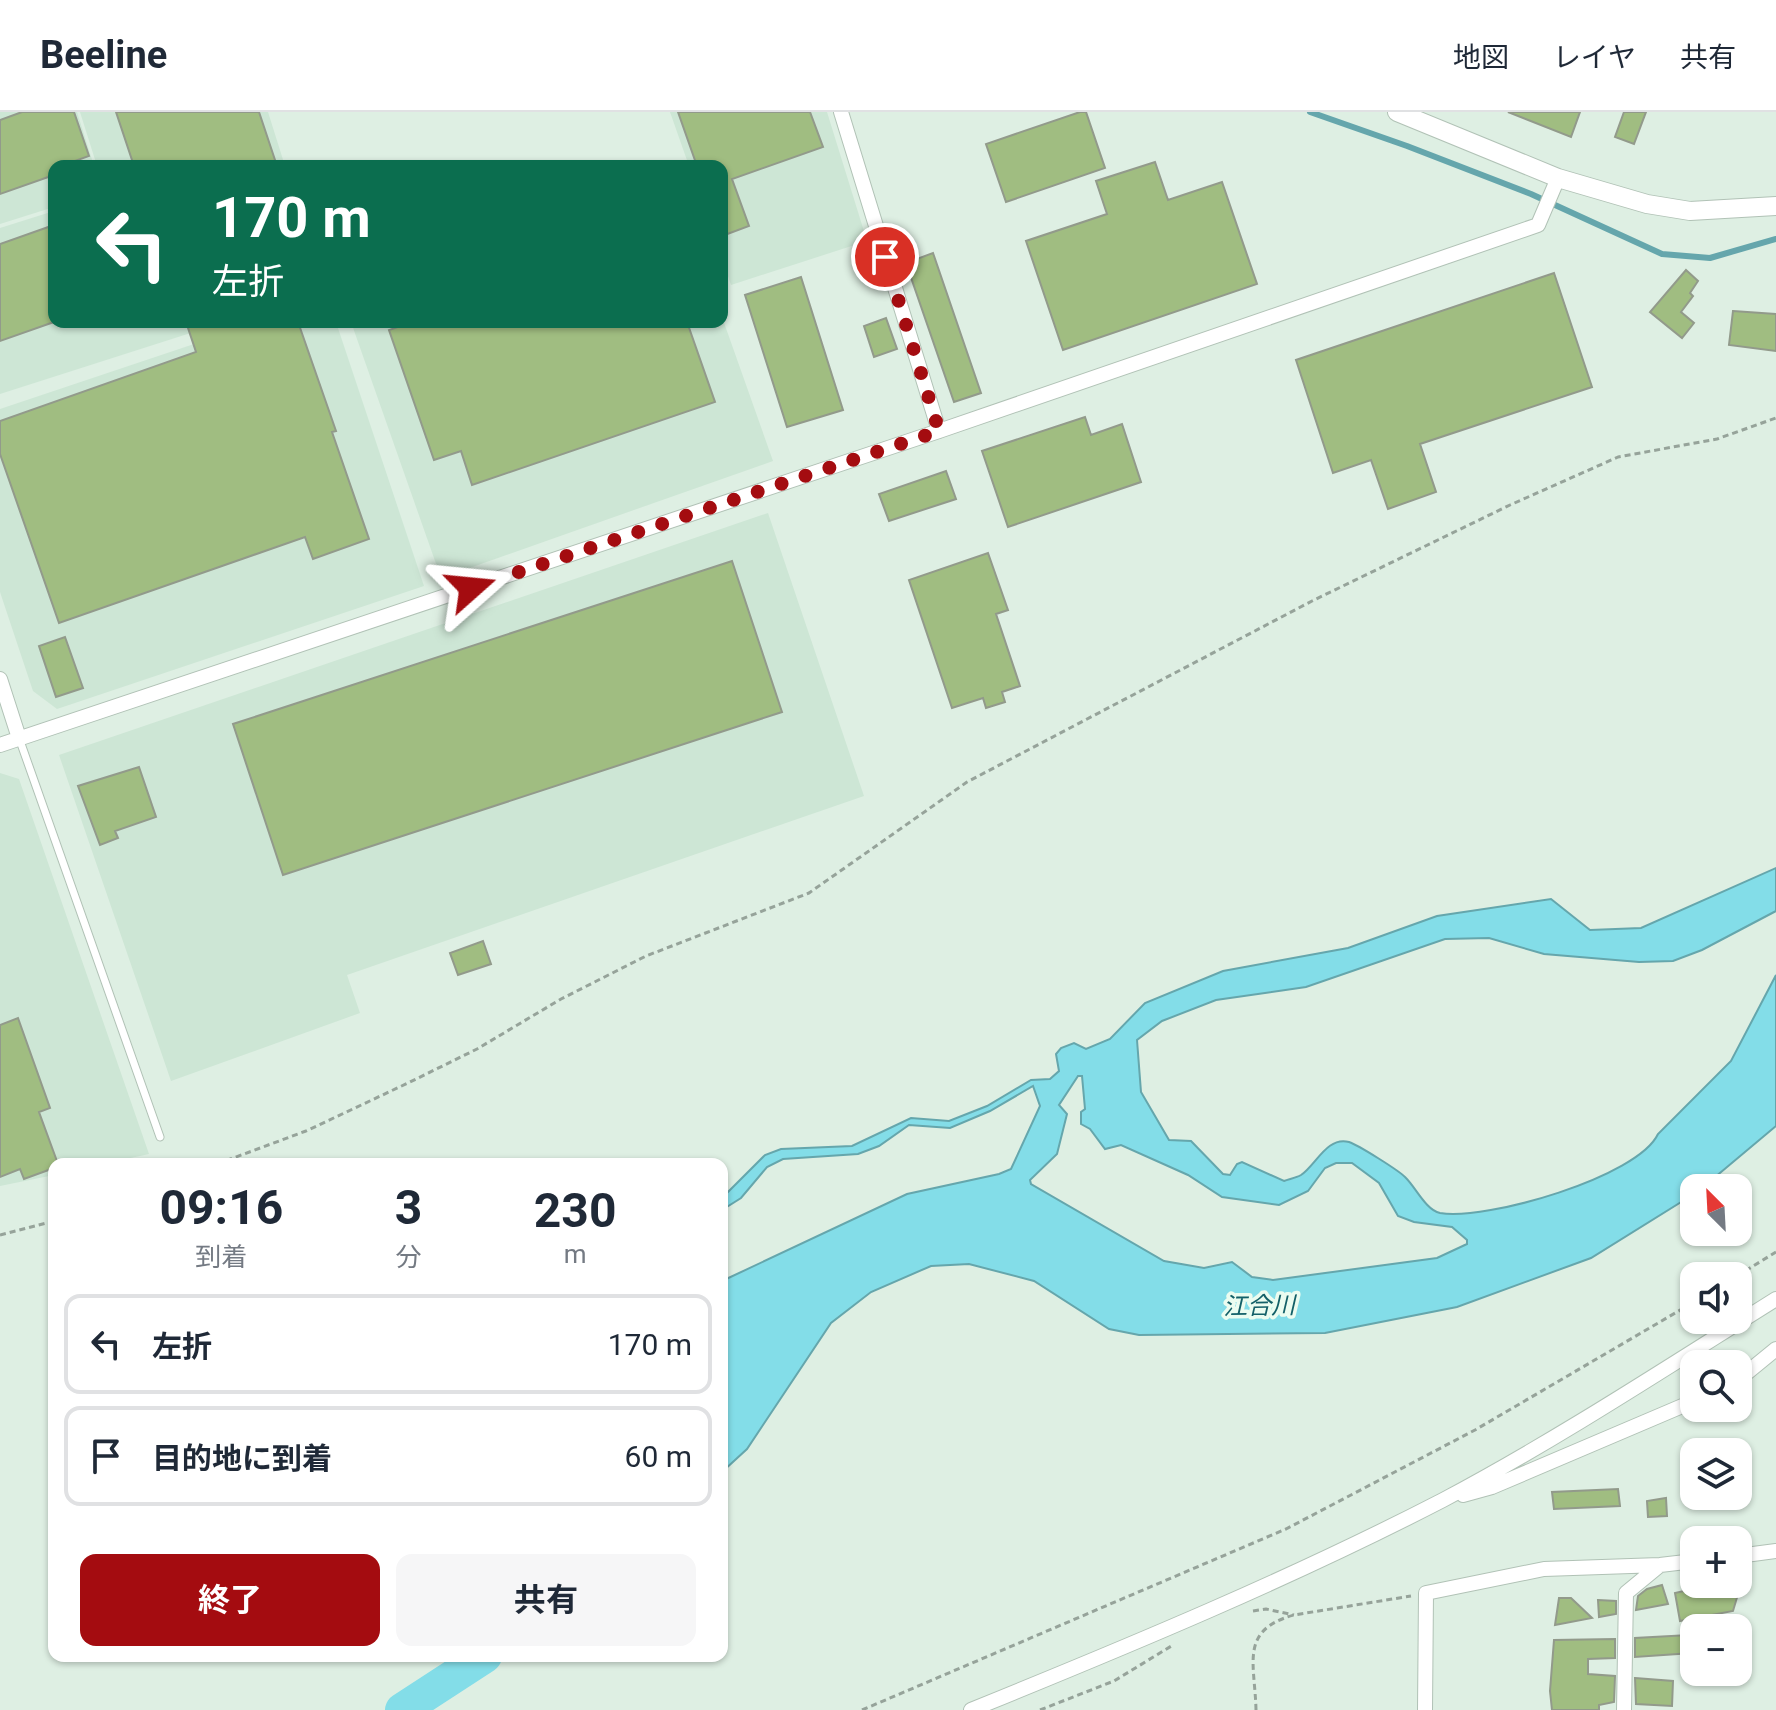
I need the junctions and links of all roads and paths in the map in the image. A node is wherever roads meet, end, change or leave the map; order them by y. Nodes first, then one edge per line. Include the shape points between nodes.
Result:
1 (841, 112) edge
2 (1397, 112) edge
3 (1558, 178) junction
4 (1776, 206) edge
5 (1776, 418) edge
6 (939, 431) junction
7 (0, 679) edge
8 (19, 738) junction
9 (0, 745) edge
10 (160, 1137) dead end
11 (233, 1158) edge
12 (48, 1223) edge
13 (0, 1235) edge
14 (1776, 1252) edge
15 (1752, 1267) edge
16 (1776, 1299) edge
17 (1680, 1310) edge
18 (1776, 1349) edge
19 (1752, 1369) edge
20 (1680, 1407) edge
21 (1443, 1499) junction
22 (1776, 1551) edge
23 (1752, 1554) edge
24 (1680, 1563) edge
25 (1660, 1565) junction
26 (1426, 1593) junction
27 (1246, 1612) dead end
28 (1294, 1615) junction
29 (1179, 1641) dead end
30 (862, 1710) edge
31 (971, 1710) edge
32 (1040, 1710) edge
33 (1256, 1710) edge
34 (1425, 1710) edge
35 (1624, 1710) edge

1 - 6 street
2 - 3 street
3 - 4 street via 1690,211
3 - 6 street via 1538,225
5 - 11 path via 1717,439 1618,457 1510,505 1312,601 967,782 809,893 646,956 408,1083
6 - 8 street
7 - 8 street
8 - 9 street
8 - 10 lane
12 - 13 path
14 - 15 path
16 - 21 street via 1584,1421
17 - 30 path via 1475,1430 1286,1529
18 - 19 street
20 - 21 street via 1492,1487
21 - 31 street via 1266,1586
22 - 23 street
24 - 25 street
25 - 26 street via 1544,1569
25 - 35 street via 1626,1593
26 - 28 path
26 - 34 street
27 - 28 path via 1266,1609
28 - 33 path via 1276,1620 1254,1640
29 - 32 path via 1114,1681

